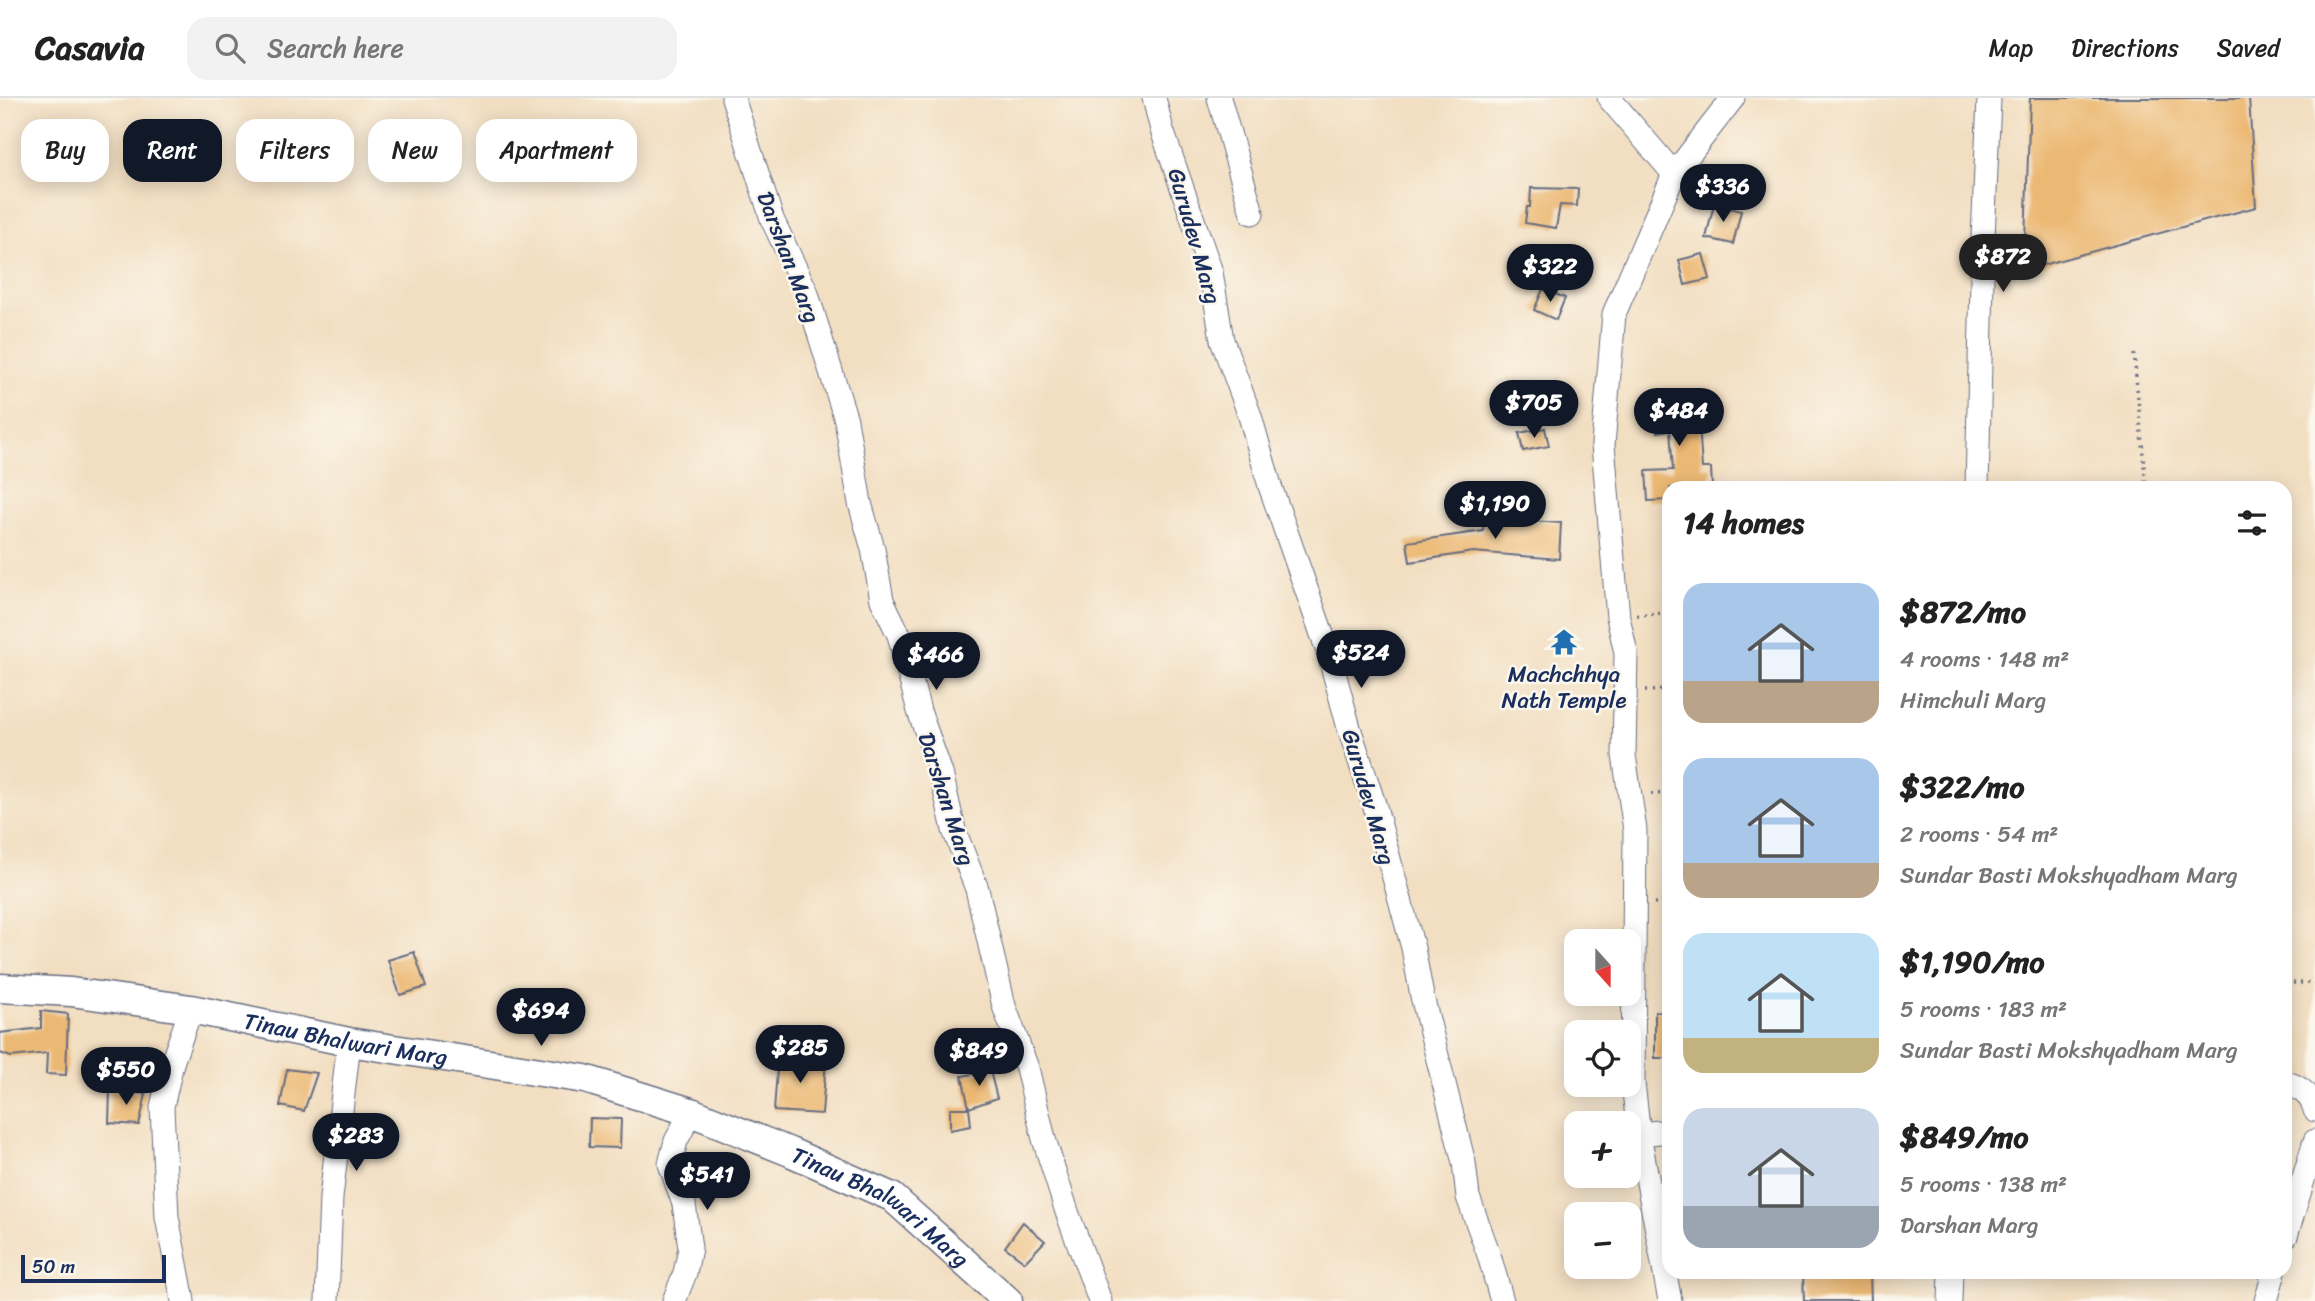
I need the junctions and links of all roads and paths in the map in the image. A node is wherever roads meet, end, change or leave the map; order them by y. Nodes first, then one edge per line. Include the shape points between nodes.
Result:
1 (733, 98) edge
2 (1154, 98) edge
3 (1219, 98) edge
4 (1609, 98) edge
5 (1733, 98) edge
6 (1989, 98) edge
7 (1674, 174) junction
8 (1252, 213) dead end
9 (2134, 354) dead end
10 (1977, 481) edge
11 (2145, 481) edge
12 (1662, 614) edge
13 (1618, 617) junction
14 (2315, 983) edge
15 (2292, 984) edge
16 (0, 988) edge
17 (191, 1009) junction
18 (349, 1042) junction
19 (2292, 1084) edge
20 (2314, 1106) edge
21 (1636, 1111) edge
22 (691, 1112) junction
23 (1662, 1132) edge
24 (1641, 1134) edge
25 (2315, 1142) edge
26 (1641, 1143) edge
27 (2292, 1217) edge
28 (1662, 1238) edge
29 (1668, 1279) edge
30 (1951, 1279) edge
31 (2272, 1279) edge
32 (183, 1301) edge
33 (327, 1301) edge
34 (674, 1301) edge
35 (1008, 1301) edge
36 (1100, 1301) edge
37 (1503, 1301) edge
38 (1670, 1301) edge
39 (1950, 1301) edge
40 (2266, 1301) edge

1 - 36 street, Darshan Marg via 772,219 806,291 846,420 882,600 899,635 954,830 976,889 1004,1006 1027,1068 1044,1139
2 - 37 street, Gurudev Marg via 1211,272 1222,340 1329,654 1375,807 1413,948 1464,1163 1468,1198
3 - 8 street
4 - 7 street
5 - 7 street
6 - 10 street
7 - 13 street via 1614,314 1603,445
9 - 11 path
12 - 13 path
13 - 21 street via 1626,653 1624,755 1634,830
14 - 15 path
16 - 17 street, Tinau Bhalwari Marg via 71,992
17 - 18 street, Tinau Bhalwari Marg
17 - 32 street via 162,1107 167,1217
18 - 22 street, Tinau Bhalwari Marg via 585,1079
18 - 33 street via 331,1198
19 - 20 street
22 - 34 street via 670,1164 684,1204 690,1248
22 - 35 street, Tinau Bhalwari Marg via 892,1197
23 - 24 street
25 - 27 street
26 - 28 street
29 - 38 street
30 - 39 street
31 - 40 street

